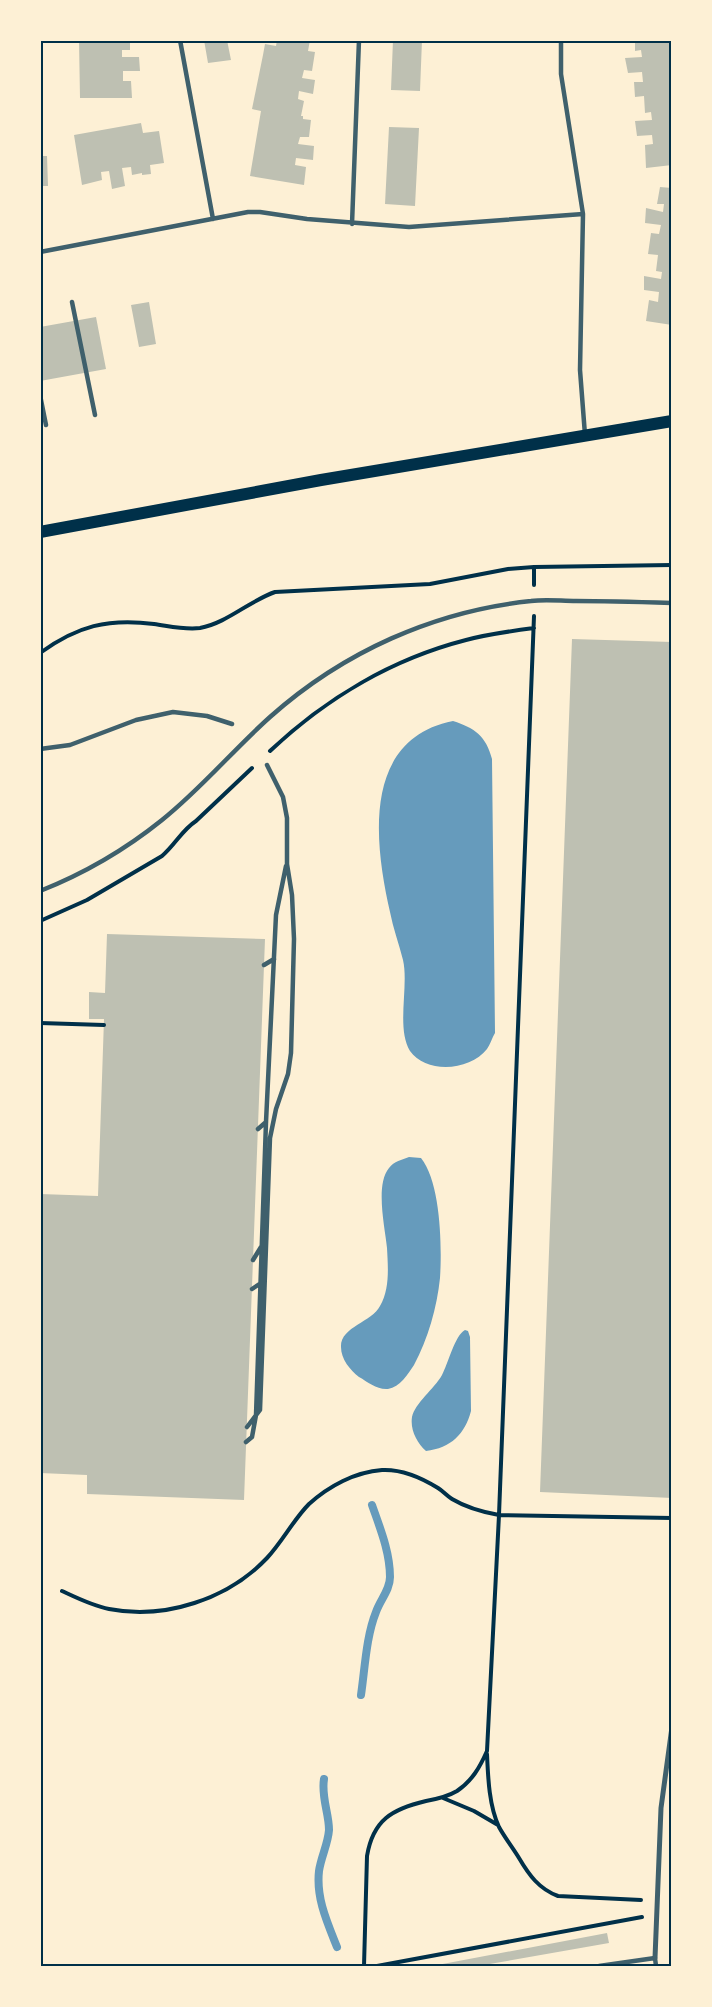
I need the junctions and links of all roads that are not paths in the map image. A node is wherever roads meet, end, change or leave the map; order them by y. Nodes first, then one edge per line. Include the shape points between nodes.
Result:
1 (180, 40) edge
2 (359, 40) edge
3 (561, 40) edge
4 (583, 214) junction
5 (213, 219) junction
6 (352, 224) junction
7 (40, 252) edge
8 (72, 302) dead end
9 (40, 395) edge
10 (95, 415) dead end
11 (672, 421) edge
12 (46, 425) dead end
13 (585, 436) junction
14 (40, 532) edge
15 (672, 603) edge
16 (232, 724) dead end
17 (40, 749) edge
18 (267, 765) dead end
19 (287, 864) junction
20 (40, 891) edge
21 (274, 960) junction
22 (264, 965) dead end
23 (266, 1122) junction
24 (258, 1129) dead end
25 (265, 1239) junction
26 (253, 1260) dead end
27 (261, 1283) junction
28 (252, 1289) dead end
29 (247, 1427) dead end
30 (246, 1442) dead end
31 (672, 1727) edge
32 (655, 1958) junction
33 (599, 1966) edge
34 (656, 1966) edge

1 - 5 lane
2 - 6 lane
3 - 4 lane via 561,74
4 - 6 lane via 409,227
4 - 13 lane via 580,370
5 - 6 lane via 260,212
5 - 7 lane
8 - 10 lane
9 - 12 lane
11 - 13 main road
13 - 14 main road
15 - 20 lane via 534,600 485,607 414,628 355,656 305,688 155,825 111,855
16 - 17 lane via 173,712 136,720 70,744
18 - 19 lane via 283,797
19 - 21 lane via 276,915
19 - 25 lane via 294,939 291,1053 270,1138
21 - 22 lane
21 - 23 lane
23 - 24 lane
23 - 27 lane
25 - 26 lane
25 - 29 lane via 260,1410
27 - 28 lane
27 - 30 lane via 256,1415 252,1437
31 - 32 street via 660,1808
32 - 33 lane
32 - 34 lane

